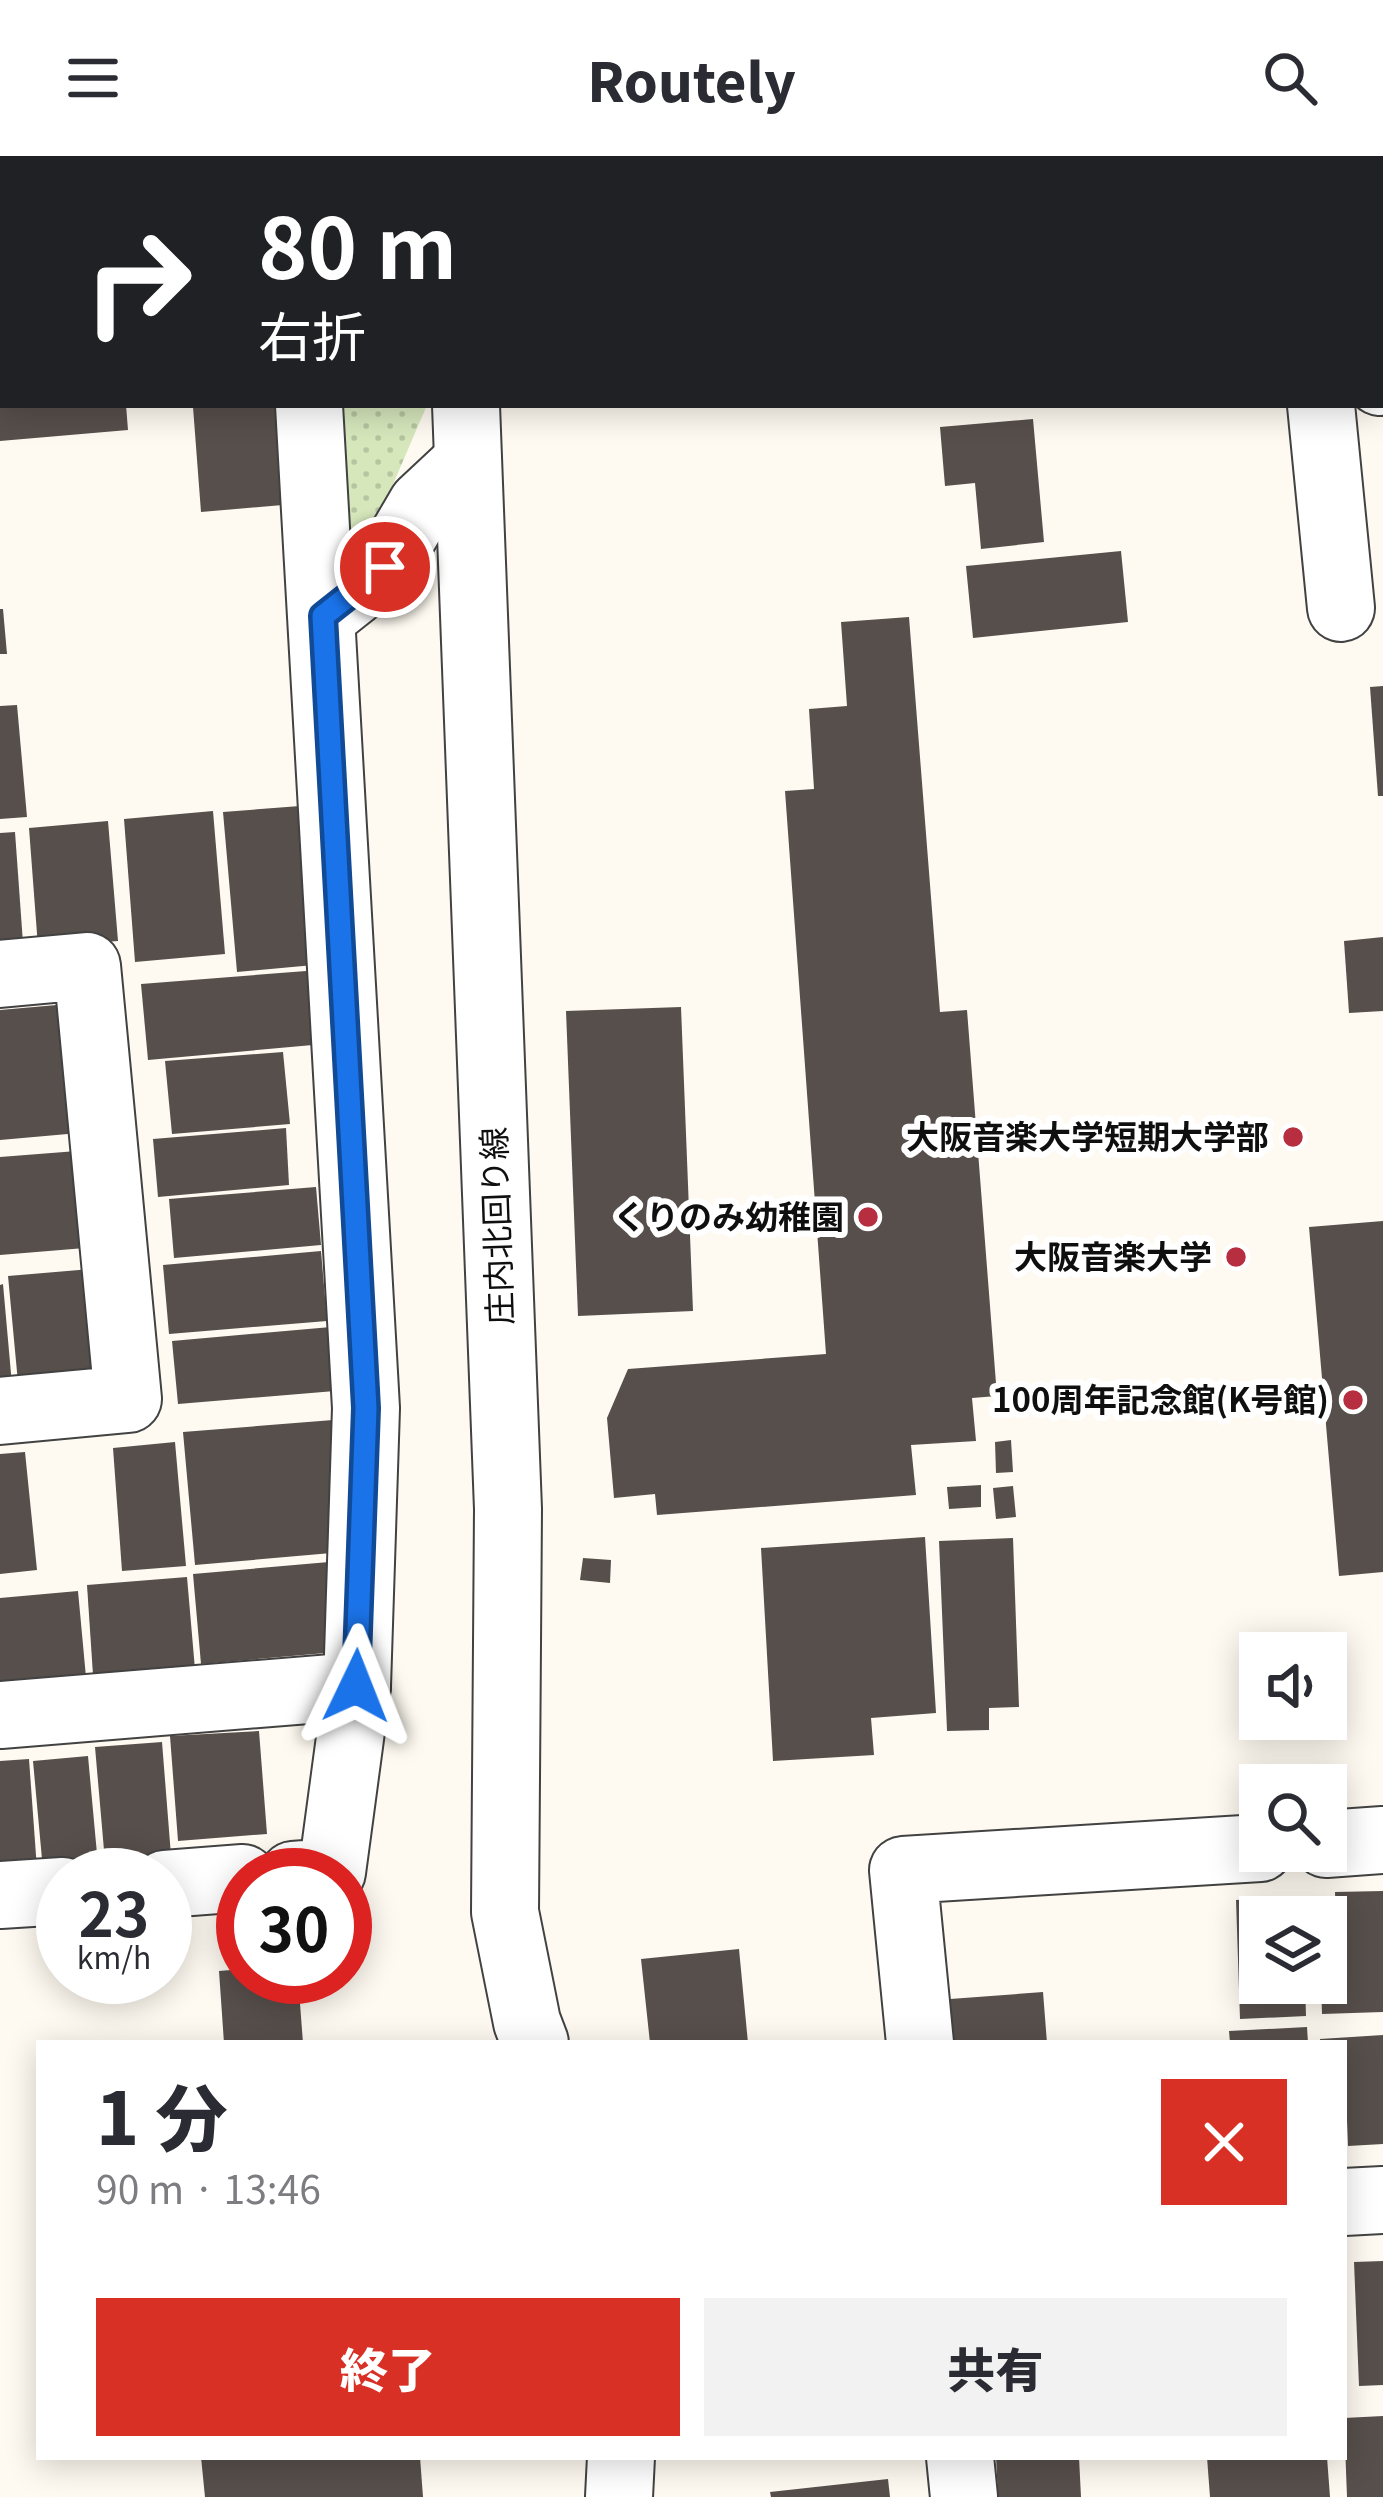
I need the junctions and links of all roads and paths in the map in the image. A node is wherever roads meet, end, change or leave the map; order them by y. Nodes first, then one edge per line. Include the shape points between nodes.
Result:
1 (309, 408) edge
2 (1321, 408) edge
3 (467, 433) edge
4 (321, 595) junction
5 (1341, 608) dead end
6 (0, 974) edge
7 (0, 1411) edge
8 (356, 1686) junction
9 (0, 1715) edge
10 (1383, 1840) edge
11 (1347, 1843) edge
12 (335, 1848) edge
13 (1239, 1849) edge
14 (36, 1893) edge
15 (0, 1895) edge
16 (535, 2040) edge
17 (920, 2040) edge
18 (1383, 2200) edge
19 (1347, 2202) edge
20 (622, 2460) edge
21 (960, 2460) edge
22 (619, 2497) edge
23 (964, 2497) edge

1 - 4 street
2 - 5 street
3 - 4 street via 385,567
3 - 16 street, 庄内北回り線 via 508,1508 505,1912
4 - 8 street via 366,1408
6 - 7 street via 87,966 128,1399
8 - 9 street
8 - 12 street
10 - 11 street
13 - 17 street via 903,1870
14 - 15 street
18 - 19 street
20 - 22 street
21 - 23 street

